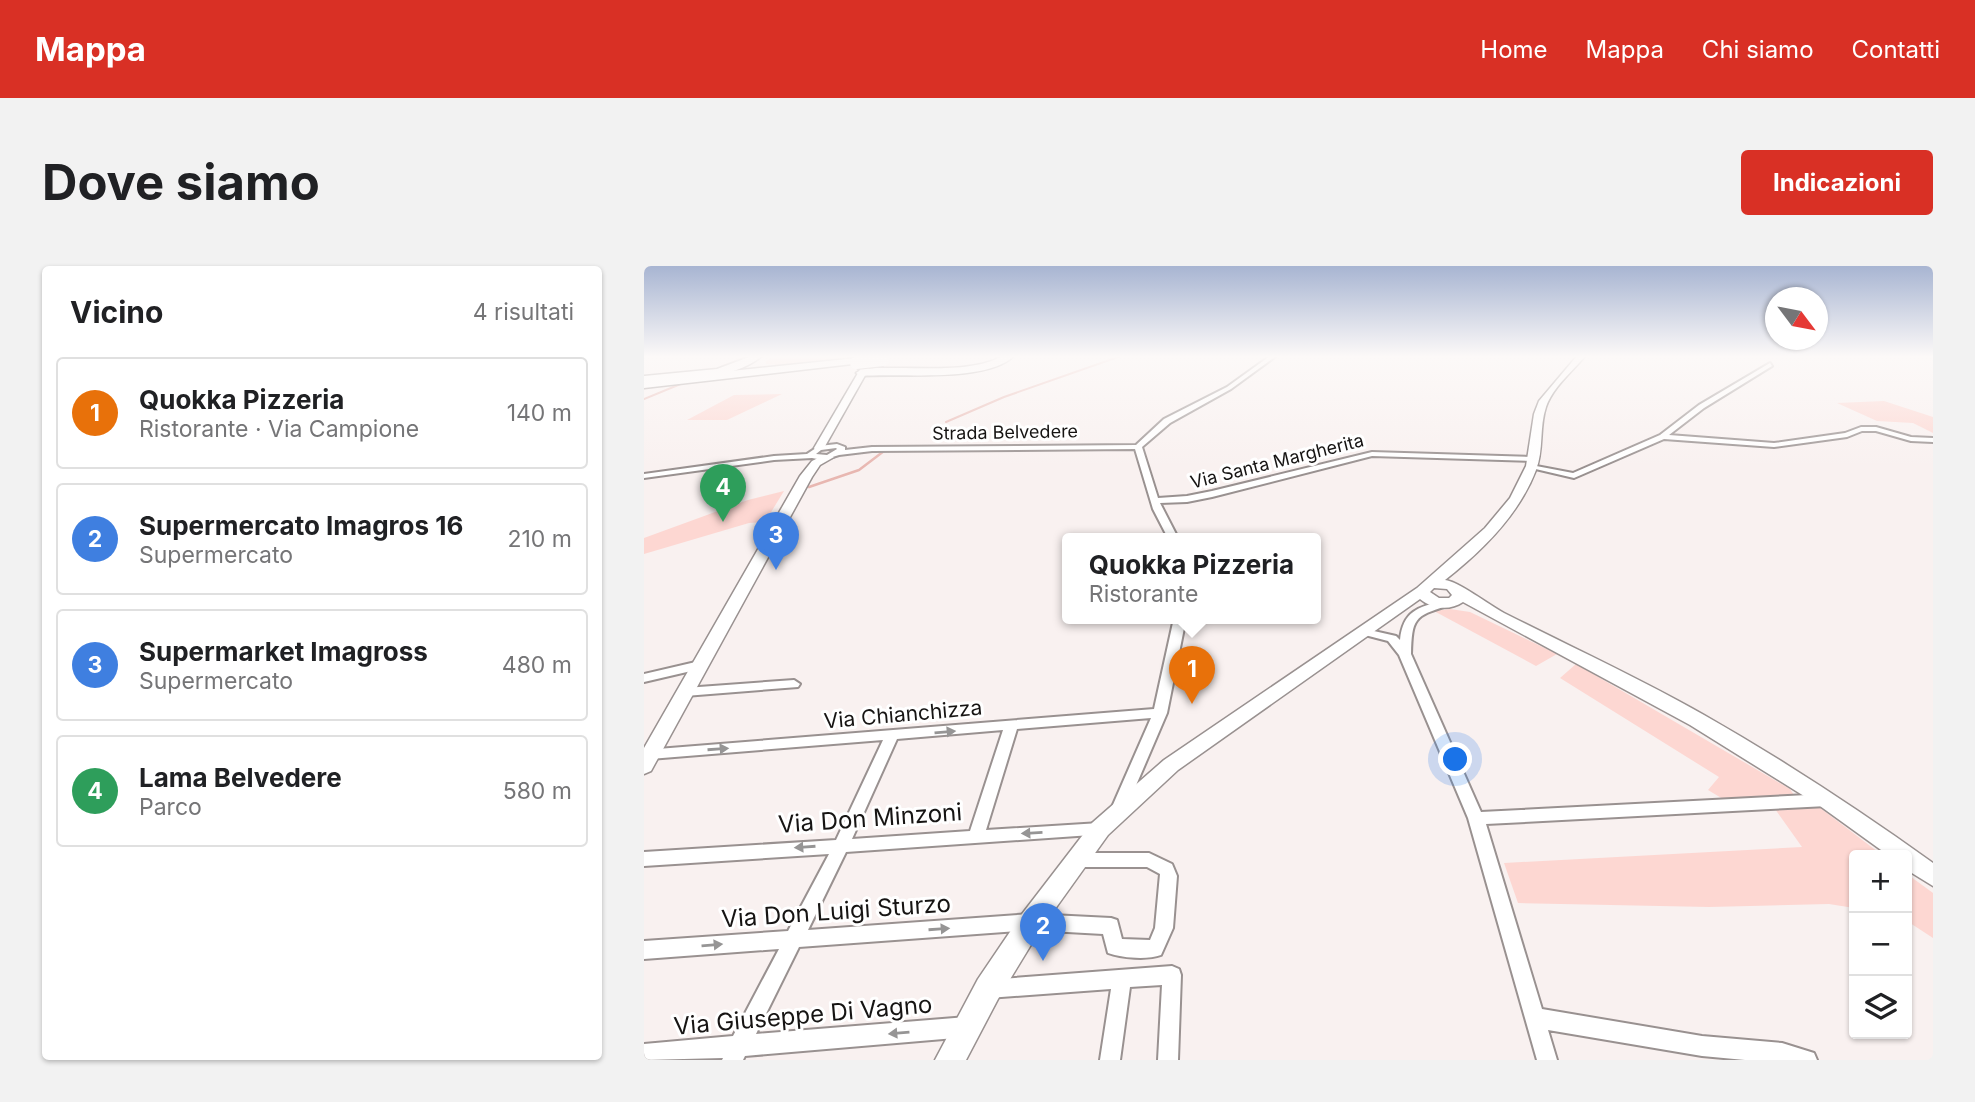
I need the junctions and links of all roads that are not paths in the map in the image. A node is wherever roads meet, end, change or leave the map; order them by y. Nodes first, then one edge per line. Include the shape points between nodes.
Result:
1 (852, 393) edge
2 (1220, 393) edge
3 (1551, 393) edge
4 (1722, 393) edge
5 (1663, 437) junction
6 (1933, 440) edge
7 (1138, 447) junction
8 (872, 449) joint
9 (825, 452) junction
10 (1532, 463) junction
11 (644, 476) edge
12 (1155, 501) junction
13 (1171, 533) edge
14 (1457, 564) junction
15 (1427, 591) junction
16 (1453, 597) junction
17 (1179, 624) edge
18 (1365, 632) junction
19 (1405, 654) junction
20 (700, 665) junction
21 (644, 678) edge
22 (794, 684) dead end
23 (685, 692) junction
24 (1160, 713) junction
25 (1011, 726) junction
26 (891, 737) junction
27 (647, 760) edge
28 (1828, 800) junction
29 (1118, 811) junction
30 (1476, 818) junction
31 (1100, 829) junction
32 (976, 836) junction
33 (842, 844) junction
34 (1898, 850) edge
35 (644, 859) edge
36 (1076, 860) junction
37 (1912, 860) edge
38 (1933, 876) edge
39 (1031, 922) junction
40 (794, 938) junction
41 (644, 950) edge
42 (1122, 978) junction
43 (988, 989) junction
44 (1535, 1018) junction
45 (967, 1027) junction
46 (644, 1054) edge
47 (734, 1054) edge
48 (950, 1060) edge
49 (1110, 1060) edge
50 (1168, 1060) edge
51 (1547, 1060) edge
52 (1807, 1060) edge

1 - 9 street via 831,430
2 - 7 street via 1167,421
3 - 10 street via 1541,405
4 - 5 street
5 - 6 street, Via Santa Margherita via 1774,445 1876,429
5 - 10 street, Via Santa Margherita via 1574,476
7 - 8 street, Strada Belvedere
7 - 12 street
8 - 9 street
9 - 11 street
9 - 20 street via 807,467
10 - 12 street, Via Santa Margherita via 1372,454 1212,494
10 - 14 street via 1509,507
12 - 13 street
14 - 15 street
14 - 16 street
15 - 16 street
15 - 18 street
16 - 19 street via 1412,616 1406,625
16 - 28 street via 1578,654
17 - 24 street
18 - 19 street via 1392,638
18 - 29 street via 1171,765
19 - 30 street
20 - 21 street
20 - 23 street
22 - 23 street
23 - 27 street
24 - 25 street, Via Chianchizza
24 - 29 street
26 -> 25 street, Via Chianchizza
25 - 32 street
27 -> 26 street, Via Chianchizza
26 - 33 street
28 - 30 street
28 - 34 street
29 - 31 street
30 - 44 street
31 -> 32 street, Via Don Minzoni
31 - 36 street
32 - 33 street, Via Don Minzoni
33 -> 35 street, Via Don Minzoni
33 - 40 street
36 - 39 street
36 - 39 street via 1149,860 1166,869 1164,928 1155,950 1114,947 1111,926
37 - 38 street
40 -> 39 street, Via Don Luigi Sturzo
39 - 43 street
41 -> 40 street, Via Don Luigi Sturzo
40 - 47 street
42 - 43 street
42 - 49 street
42 - 50 street via 1172,975
43 - 45 street
44 - 51 street
44 - 52 street
45 -> 47 street, Via Giuseppe Di Vagno
45 - 48 street
46 - 47 street, Via Giuseppe Di Vagno

